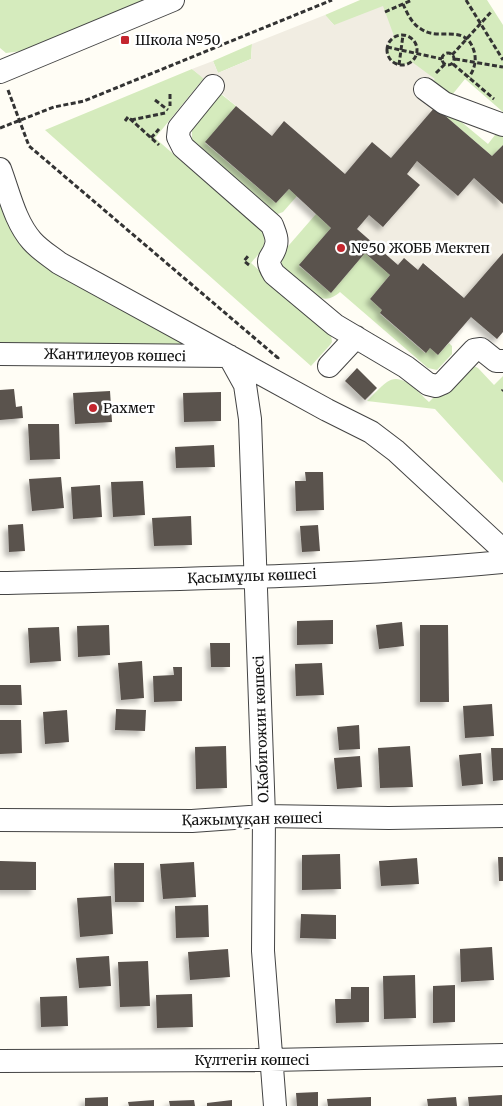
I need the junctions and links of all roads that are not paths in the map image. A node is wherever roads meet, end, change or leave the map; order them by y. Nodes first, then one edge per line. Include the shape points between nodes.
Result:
1 (173, 0) edge
2 (0, 72) edge
3 (429, 83) road end
4 (213, 86) dead end
5 (503, 126) edge
6 (0, 169) edge
7 (356, 337) junction
8 (0, 354) edge
9 (229, 356) junction
10 (503, 361) edge
11 (329, 366) dead end
12 (503, 550) edge
13 (503, 562) edge
14 (256, 577) junction
15 (0, 583) edge
16 (264, 816) junction
17 (503, 816) edge
18 (0, 820) edge
19 (503, 1055) edge
20 (271, 1060) junction
21 (0, 1061) edge
22 (275, 1106) edge

1 - 2 street
3 - 5 street via 444,102
4 - 7 street via 179,128 178,137 184,148 272,226 276,246 269,257 269,265 274,274
6 - 9 street via 23,228 44,252
7 - 10 street via 436,386 443,383 474,350 481,349 496,361
7 - 11 street
8 - 9 street, Жантилеуов көшесі
9 - 12 street via 371,432 443,492
9 - 14 street, О.Кабигожин көшесі via 245,385 250,419
13 - 14 street, Қасымұлы көшесі via 429,569
14 - 15 street, Қасымұлы көшесі
14 - 16 street, О.Кабигожин көшесі
16 - 17 street, Қажымұқан көшесі
16 - 18 street, Қажымұқан көшесі via 192,820
16 - 20 street, О.Кабигожин көшесі via 263,951
19 - 20 street, Күлтегін көшесі
20 - 21 street, Күлтегін көшесі
20 - 22 street, О.Кабигожин көшесі

